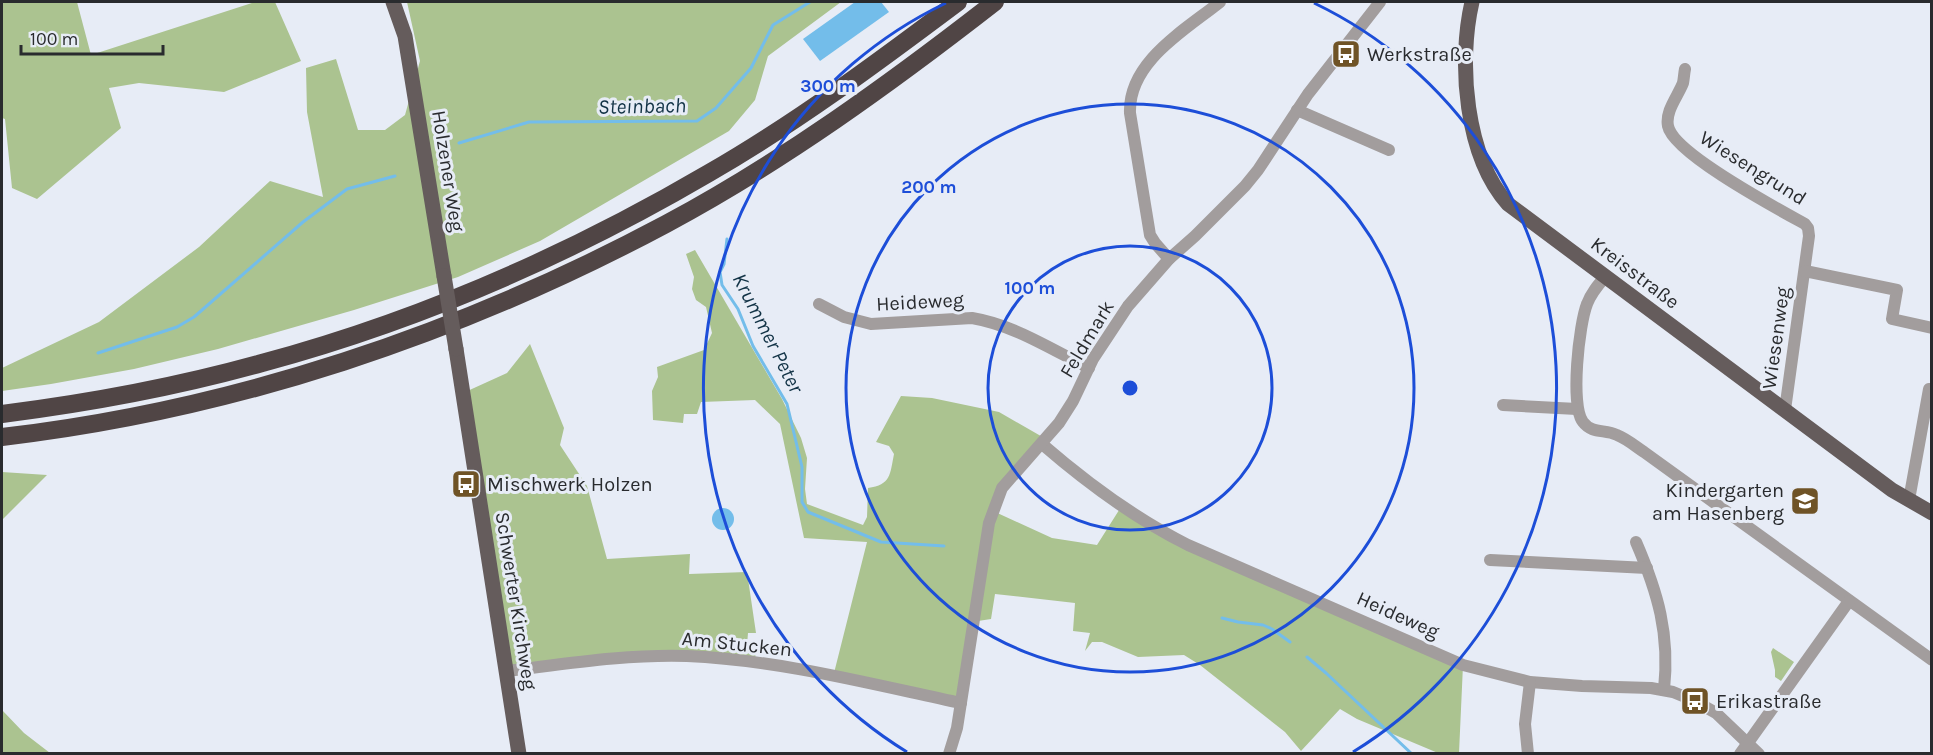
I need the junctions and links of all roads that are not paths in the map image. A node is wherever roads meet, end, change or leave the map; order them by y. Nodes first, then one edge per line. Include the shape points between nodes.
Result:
1 (393, 2) edge
2 (958, 2) edge
3 (995, 2) edge
4 (1220, 2) edge
5 (1380, 2) edge
6 (1472, 2) edge
7 (1684, 69) dead end
8 (1297, 110) junction
9 (1389, 150) dead end
10 (1169, 259) junction
11 (1805, 271) junction
12 (1605, 277) junction
13 (819, 304) dead end
14 (1932, 328) edge
15 (456, 349) joint
16 (1089, 368) junction
17 (1929, 389) dead end
18 (1503, 405) dead end
19 (1577, 409) junction
20 (1785, 410) junction
21 (2, 414) edge
22 (2, 437) edge
23 (1042, 444) junction
24 (1909, 500) junction
25 (1932, 513) edge
26 (1636, 542) dead end
27 (1490, 560) dead end
28 (1647, 568) junction
29 (1849, 601) junction
30 (1932, 660) edge
31 (506, 671) junction
32 (1530, 682) junction
33 (1664, 690) junction
34 (961, 703) junction
35 (1748, 742) junction
36 (519, 753) edge
37 (948, 753) edge
38 (1528, 753) edge
39 (1740, 753) edge
40 (1759, 753) edge

1 - 15 main road, Holzener Weg, bridge via 405,36
2 - 21 highway via 822,101 711,172 599,233 507,276 339,340 262,363 138,393
3 - 22 highway via 771,162 668,223 524,293 427,333 270,384 144,414
4 - 10 street via 1148,62 1131,94 1130,113 1150,235
5 - 8 street, Feldmark
6 - 12 main road, Kreisstraße via 1466,34 1468,100 1474,134 1492,184 1516,211
7 - 11 street, Wiesengrund via 1667,120 1671,135 1716,171 1805,224 1809,236
8 - 9 street
8 - 10 street, Feldmark via 1245,186
10 - 16 street, Feldmark via 1128,306
11 - 14 street via 1897,290 1892,319
11 - 20 street, Wiesenweg
12 - 19 street via 1593,291 1581,327
12 - 20 main road, Kreisstraße
13 - 16 street, Heideweg via 844,317 871,324 972,318 986,321
15 - 31 main road, Schwerter Kirchweg
16 - 23 street, Feldmark via 1073,401
17 - 24 street
18 - 19 street
19 - 29 street via 1588,428 1624,439
20 - 24 main road, Kreisstraße
23 - 32 street, Heideweg via 1155,529 1463,665
23 - 34 street, Feldmark via 1002,488 990,517
24 - 25 main road, Kreisstraße
26 - 28 street
27 - 28 street
28 - 33 street via 1662,618
29 - 30 street
29 - 35 street
31 - 34 street, Am Stucken via 641,657 717,658 787,667
31 - 36 main road, Schwerter Kirchweg
32 - 33 street, Heideweg
32 - 38 street via 1525,724
33 - 35 street, Heideweg via 1713,711
34 - 37 street, Feldmark via 955,738
35 - 39 street
35 - 40 street, Heideweg

